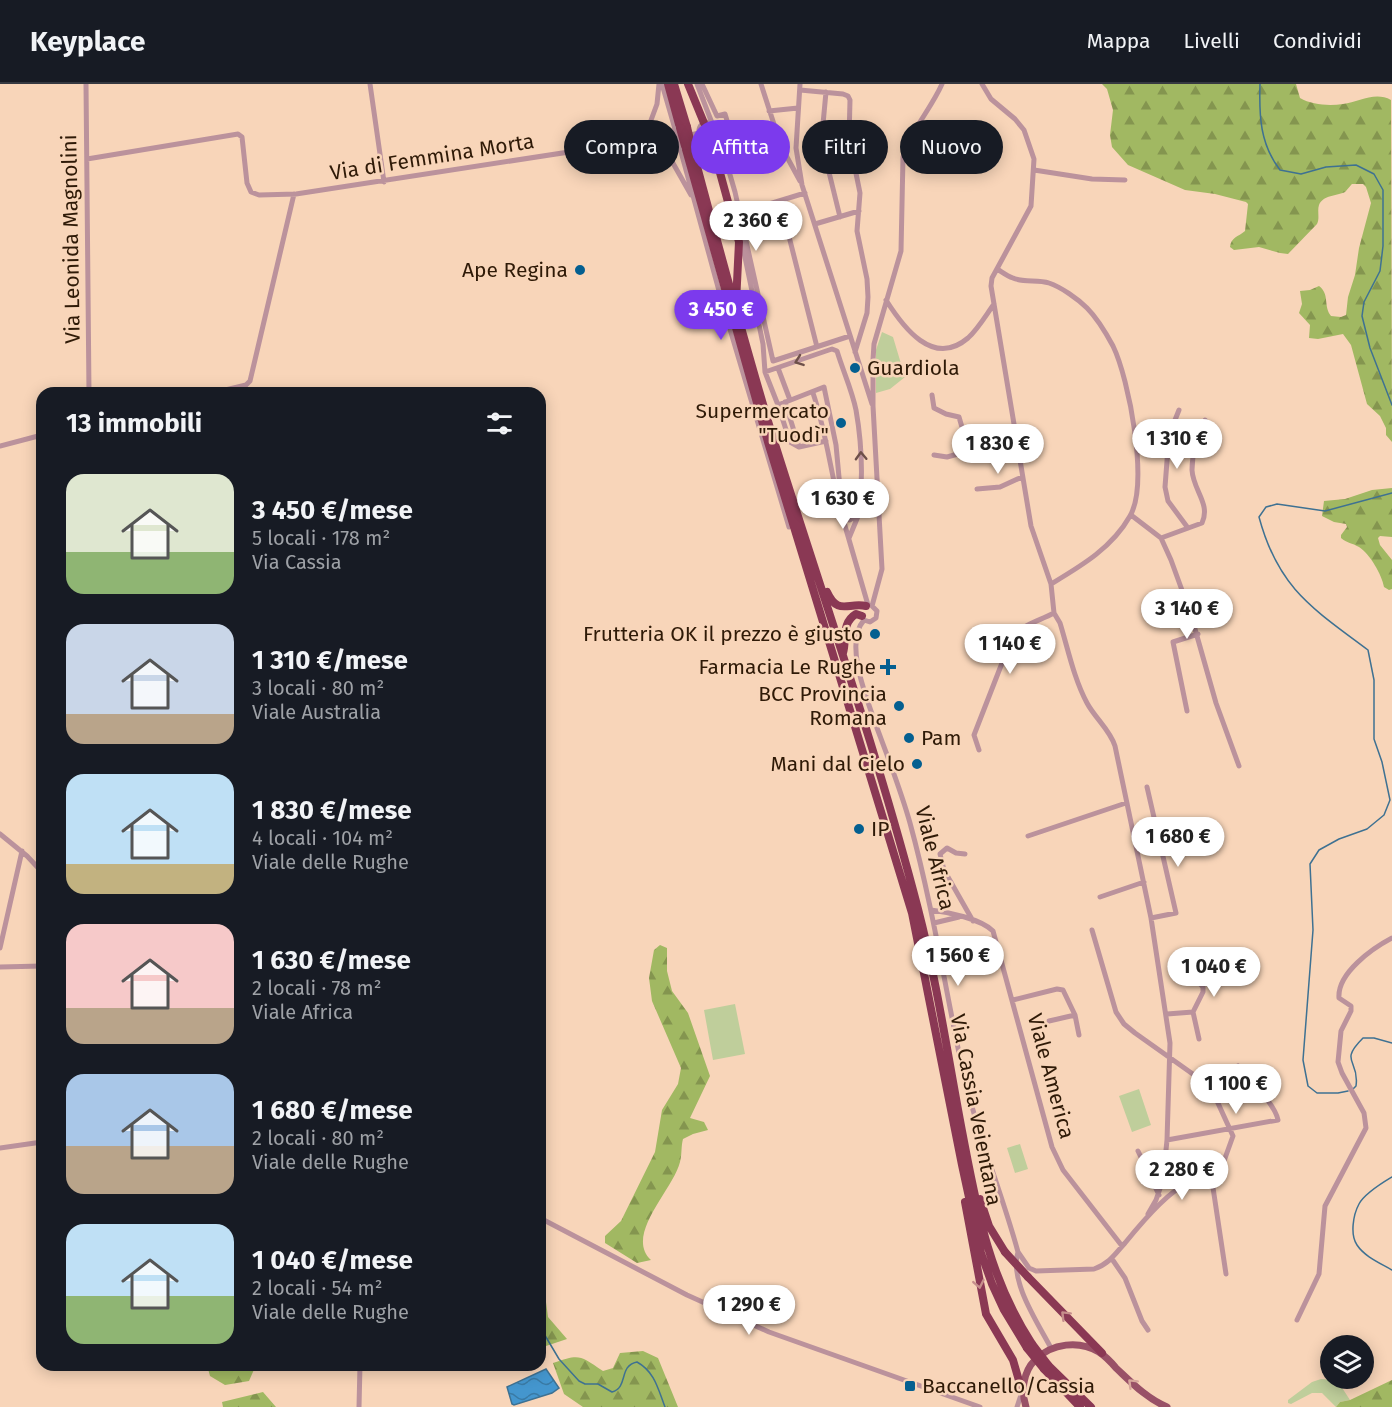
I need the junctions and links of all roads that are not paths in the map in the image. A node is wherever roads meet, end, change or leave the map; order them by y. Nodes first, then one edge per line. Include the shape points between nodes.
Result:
1 (86, 84) edge
2 (369, 84) edge
3 (661, 84) edge
4 (668, 84) edge
5 (674, 84) edge
6 (688, 84) edge
7 (700, 84) edge
8 (761, 84) edge
9 (942, 84) edge
10 (982, 84) edge
11 (800, 87) edge
12 (826, 92) junction
13 (798, 108) junction
14 (770, 111) junction
15 (651, 120) edge
16 (706, 120) edge
17 (707, 120) edge
18 (680, 128) junction
19 (685, 146) junction
20 (564, 153) edge
21 (87, 159) junction
22 (1034, 170) junction
23 (679, 174) edge
24 (721, 174) edge
25 (723, 174) edge
26 (1125, 180) dead end
27 (384, 182) junction
28 (802, 185) junction
29 (805, 193) junction
30 (294, 194) junction
31 (780, 201) junction
32 (696, 205) junction
33 (859, 211) junction
34 (740, 213) junction
35 (840, 217) junction
36 (815, 225) junction
37 (997, 269) junction
38 (886, 300) junction
39 (994, 304) junction
40 (735, 308) junction
41 (850, 336) junction
42 (817, 347) junction
43 (855, 353) junction
44 (778, 368) junction
45 (765, 372) junction
46 (89, 387) edge
47 (238, 387) edge
48 (813, 393) junction
49 (933, 395) dead end
50 (788, 401) junction
51 (778, 405) junction
52 (873, 406) junction
53 (1179, 410) dead end
54 (1205, 420) dead end
55 (36, 437) edge
56 (826, 441) junction
57 (1017, 445) junction
58 (0, 446) edge
59 (799, 447) junction
60 (969, 451) junction
61 (934, 456) dead end
62 (1022, 477) junction
63 (834, 488) junction
64 (977, 489) dead end
65 (859, 514) junction
66 (1131, 515) junction
67 (843, 519) junction
68 (789, 527) joint
69 (1188, 528) junction
70 (1161, 538) junction
71 (849, 540) junction
72 (818, 578) junction
73 (1051, 584) junction
74 (869, 606) junction
75 (820, 609) junction
76 (1054, 613) junction
77 (863, 618) junction
78 (1198, 634) junction
79 (843, 654) junction
80 (1187, 711) dead end
81 (979, 750) dead end
82 (1239, 766) dead end
83 (1147, 787) dead end
84 (1126, 803) junction
85 (1, 834) edge
86 (1028, 836) dead end
87 (0, 842) edge
88 (22, 851) junction
89 (965, 854) dead end
90 (36, 866) edge
91 (1144, 882) junction
92 (1100, 897) dead end
93 (931, 910) junction
94 (960, 916) junction
95 (1151, 918) junction
96 (973, 921) junction
97 (934, 923) junction
98 (1092, 930) dead end
99 (1392, 938) edge
100 (0, 948) edge
101 (36, 966) edge
102 (0, 967) edge
103 (1188, 971) dead end
104 (1013, 1000) junction
105 (1193, 1012) junction
106 (1167, 1014) junction
107 (1075, 1015) junction
108 (1049, 1021) dead end
109 (1079, 1035) dead end
110 (1199, 1039) dead end
111 (1168, 1057) junction
112 (1238, 1066) dead end
113 (1230, 1128) junction
114 (1167, 1140) junction
115 (36, 1143) edge
116 (961, 1143) junction
117 (0, 1148) edge
118 (1138, 1151) dead end
119 (965, 1164) junction
120 (1212, 1181) junction
121 (1159, 1195) junction
122 (1148, 1215) junction
123 (546, 1221) edge
124 (1122, 1246) junction
125 (1018, 1252) junction
126 (1112, 1259) junction
127 (1226, 1274) dead end
128 (1297, 1320) dead end
129 (1148, 1330) dead end
130 (1051, 1348) junction
131 (1102, 1353) junction
132 (1046, 1367) junction
133 (360, 1371) edge
134 (1022, 1391) junction
135 (359, 1407) edge
136 (980, 1407) edge
137 (1017, 1407) edge
138 (1026, 1407) edge
139 (1080, 1407) edge
140 (1091, 1407) edge
141 (1167, 1407) edge

1 - 21 street, Via Leonida Magnolini
2 - 27 street
3 - 15 street
3 - 18 street
4 - 18 highway
5 - 18 highway
6 - 16 highway
7 - 17 street
7 - 34 street via 717,116 725,114 732,137 722,144
8 - 14 street
9 - 38 street, Viale Africa via 903,157 901,251
10 - 22 street via 991,99 1024,130
11 - 12 street
11 - 13 street
12 - 33 street via 850,98 849,139 859,186
12 - 35 street via 825,156
13 - 14 street
13 - 28 street via 796,148
14 - 28 street via 783,153
18 - 19 highway, bridge
19 - 32 street
19 - 40 highway
19 - 75 highway
20 - 27 street, Via di Femmina Morta
21 - 30 street, Via di Femmina Morta via 238,134 242,137 251,192
21 - 46 street, Via Leonida Magnolini
22 - 26 street
22 - 37 street via 1031,206
23 - 32 street
24 - 40 highway via 739,242
25 - 45 street via 749,273 764,344
27 - 30 street, Via di Femmina Morta
28 - 29 street
29 - 31 street
29 - 36 street
30 - 47 street via 250,381
31 - 34 street
31 - 42 street
32 - 68 street
33 - 35 street
33 - 43 street via 857,228 868,305
34 - 42 street via 773,361
35 - 36 street
36 - 41 street
37 - 39 street via 991,286
37 - 66 street via 1014,279 1049,283 1063,290 1086,307 1114,347 1137,449
38 - 39 street via 900,323 918,341 946,348 968,337
38 - 52 street, Viale Africa via 874,344
39 - 57 street
40 - 72 highway
41 - 42 street
41 - 43 street
43 - 52 street
44 - 45 street
44 - 50 street
65 -> 44 street via 861,450 856,409 837,351 832,349
45 - 51 street
48 - 50 street
48 - 56 street
48 - 63 street via 812,390 824,387 836,445 840,488
49 - 60 street via 934,408 959,417
50 - 51 street
50 - 59 street
51 - 59 street via 790,442
52 - 74 street, Viale Africa via 882,569
53 - 69 street via 1169,435 1165,487 1168,501
54 - 69 street via 1192,471 1206,515 1202,523
55 - 58 street
56 - 59 street
56 - 63 street
57 - 60 street
57 - 62 street
60 - 61 street
62 - 64 street via 1000,487
62 - 73 street via 1034,538
63 - 67 street
65 - 67 street via 850,520
65 - 71 street
66 - 70 street
66 - 73 street via 1095,556
67 - 71 street
68 - 75 highway via 812,598
69 - 70 street
70 - 78 street
71 - 74 street
72 - 74 highway via 834,603 847,608
72 - 79 highway, Via Cassia Veientana
73 - 76 street
74 - 77 street, Viale Africa via 862,610
74 - 77 street, Viale Africa via 878,611 876,618 870,622
75 - 116 highway, Via Cassia Veientana via 912,913
76 - 81 street via 1026,624 1011,640 974,735
76 - 84 street via 1085,700 1114,741
77 - 79 highway via 856,614 845,627
77 - 93 street, Viale Africa via 856,636 856,657 907,813
78 - 80 street via 1173,642
78 - 82 street via 1216,703
79 - 116 highway, Via Cassia Veientana via 919,912
83 - 95 street via 1176,913
84 - 86 street
84 - 91 street
85 - 87 street
85 - 88 street
88 - 90 street
88 - 100 street
89 - 96 street via 947,848 942,851 941,860
91 - 92 street
91 - 95 street
93 - 94 street, Viale America
93 - 97 street, Viale Africa
94 - 96 street, Viale America
94 - 97 street
95 - 106 street
96 - 104 street, Viale America via 993,931
97 - 125 street, Viale Africa via 965,1080
98 - 111 street via 1116,1012
99 - 128 street via 1362,956 1338,992 1339,998 1351,1006 1341,1032 1338,1062 1360,1104 1366,1128 1325,1206 1319,1274
101 - 102 street
103 - 105 street via 1203,987
104 - 107 street via 1061,989
104 - 124 street, Viale America via 1056,1157
105 - 106 street
105 - 110 street
106 - 111 street
107 - 108 street
107 - 109 street
111 - 113 street via 1197,1077 1217,1101
111 - 114 street
112 - 113 street via 1278,1120
113 - 114 street
113 - 120 street via 1230,1149
114 - 121 street
115 - 117 street
116 - 119 highway, Via Cassia Veientana
118 - 121 street
131 -> 119 highway, bridge via 1005,1252 989,1226
119 - 132 highway, Via Cassia Veientana, bridge via 987,1251 1030,1346
119 -> 134 highway via 962,1187 984,1307 1013,1360
120 - 122 street via 1179,1188
120 - 127 street
121 - 122 street
122 - 124 street
123 - 136 street via 687,1295 769,1332
124 - 126 street
125 - 126 street via 1029,1268 1036,1271 1094,1269
125 - 130 street, Viale Africa via 1020,1286
126 - 129 street via 1125,1278
130 - 131 main road via 1075,1345
130 - 134 main road via 1030,1366
141 -> 131 main road via 1138,1390
132 - 139 highway, Via Cassia Veientana
132 - 140 highway, Via Cassia Veientana
133 - 135 street
134 - 137 street
134 - 138 main road

